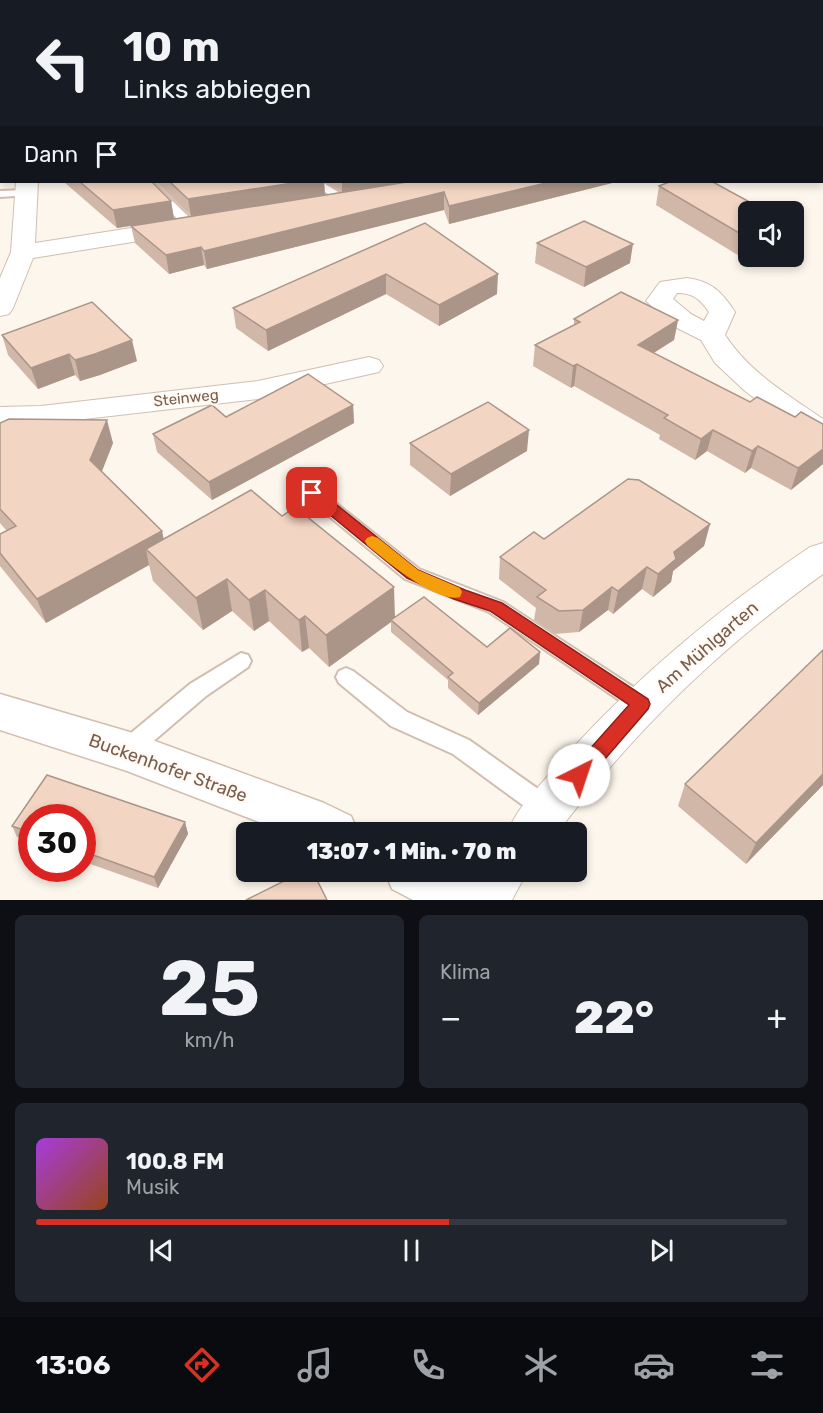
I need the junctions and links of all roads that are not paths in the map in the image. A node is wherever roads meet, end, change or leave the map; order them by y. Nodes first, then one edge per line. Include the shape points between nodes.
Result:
1 (148, 183) edge
2 (317, 183) edge
3 (27, 187) edge
4 (0, 194) edge
5 (368, 196) edge
6 (345, 200) junction
7 (312, 205) edge
8 (201, 224) joint
9 (23, 252) junction
10 (0, 308) edge
11 (711, 335) dead end
12 (369, 366) dead end
13 (0, 416) edge
14 (823, 434) edge
15 (312, 493) dead end
16 (823, 556) edge
17 (241, 661) dead end
18 (346, 677) dead end
19 (642, 704) junction
20 (0, 712) edge
21 (126, 751) junction
22 (540, 821) edge
23 (313, 822) edge
24 (430, 882) edge
25 (496, 882) edge
26 (465, 900) edge
27 (483, 900) edge

1 - 8 lane
2 - 6 lane
3 - 4 lane
3 - 9 street
5 - 6 street
6 - 7 street
8 - 9 street
9 - 10 street
11 - 14 street via 725,357 755,385
12 - 13 street, Steinweg via 258,390 41,415
15 - 19 lane via 412,574 496,607
16 - 19 street, Am Mühlgarten via 744,612
17 - 21 lane via 198,690
18 - 22 lane via 399,719 461,747
19 - 22 street, Am Mühlgarten
20 - 21 street, Buckenhofer Straße
21 - 23 street, Buckenhofer Straße
24 - 26 street
25 - 27 street

